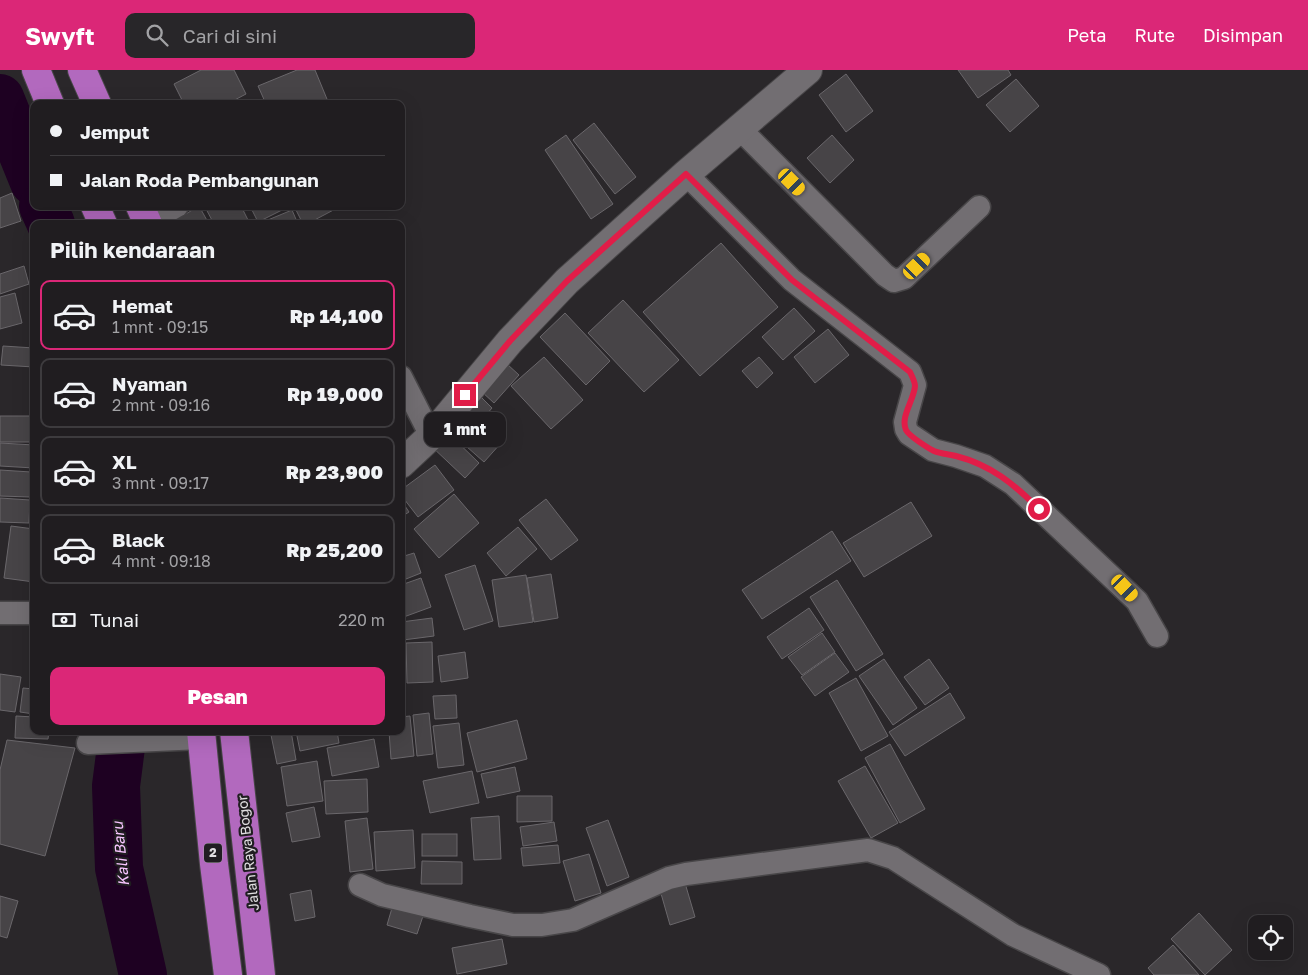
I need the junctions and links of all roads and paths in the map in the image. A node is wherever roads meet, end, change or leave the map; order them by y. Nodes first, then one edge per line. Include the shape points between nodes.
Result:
1 (36, 70) edge
2 (82, 70) edge
3 (808, 70) edge
4 (48, 100) edge
5 (95, 100) edge
6 (739, 128) junction
7 (686, 174) junction
8 (979, 207) dead end
9 (166, 210) edge
10 (145, 218) edge
11 (405, 385) edge
12 (431, 436) junction
13 (405, 460) edge
14 (0, 612) edge
15 (30, 612) edge
16 (1157, 636) dead end
17 (201, 735) edge
18 (234, 735) edge
19 (99, 742) dead end
20 (360, 885) dead end
21 (228, 975) edge
22 (261, 975) edge
23 (1099, 975) edge

1 - 4 highway
2 - 5 highway
3 - 6 street
6 - 7 street
6 - 8 street via 885,276 894,281 904,278
7 - 12 street via 567,281 510,341
7 - 16 street via 792,280 910,372 916,385 905,422 909,434 933,450 985,466 1013,484 1137,601
9 - 10 street
11 - 12 street
12 - 13 street
14 - 15 street
17 - 19 street
17 - 21 highway, 2
18 - 22 highway, Jalan Raya Bogor
20 - 23 street via 382,895 470,916 514,925 542,925 573,920 669,878 868,850 893,858 1012,935

